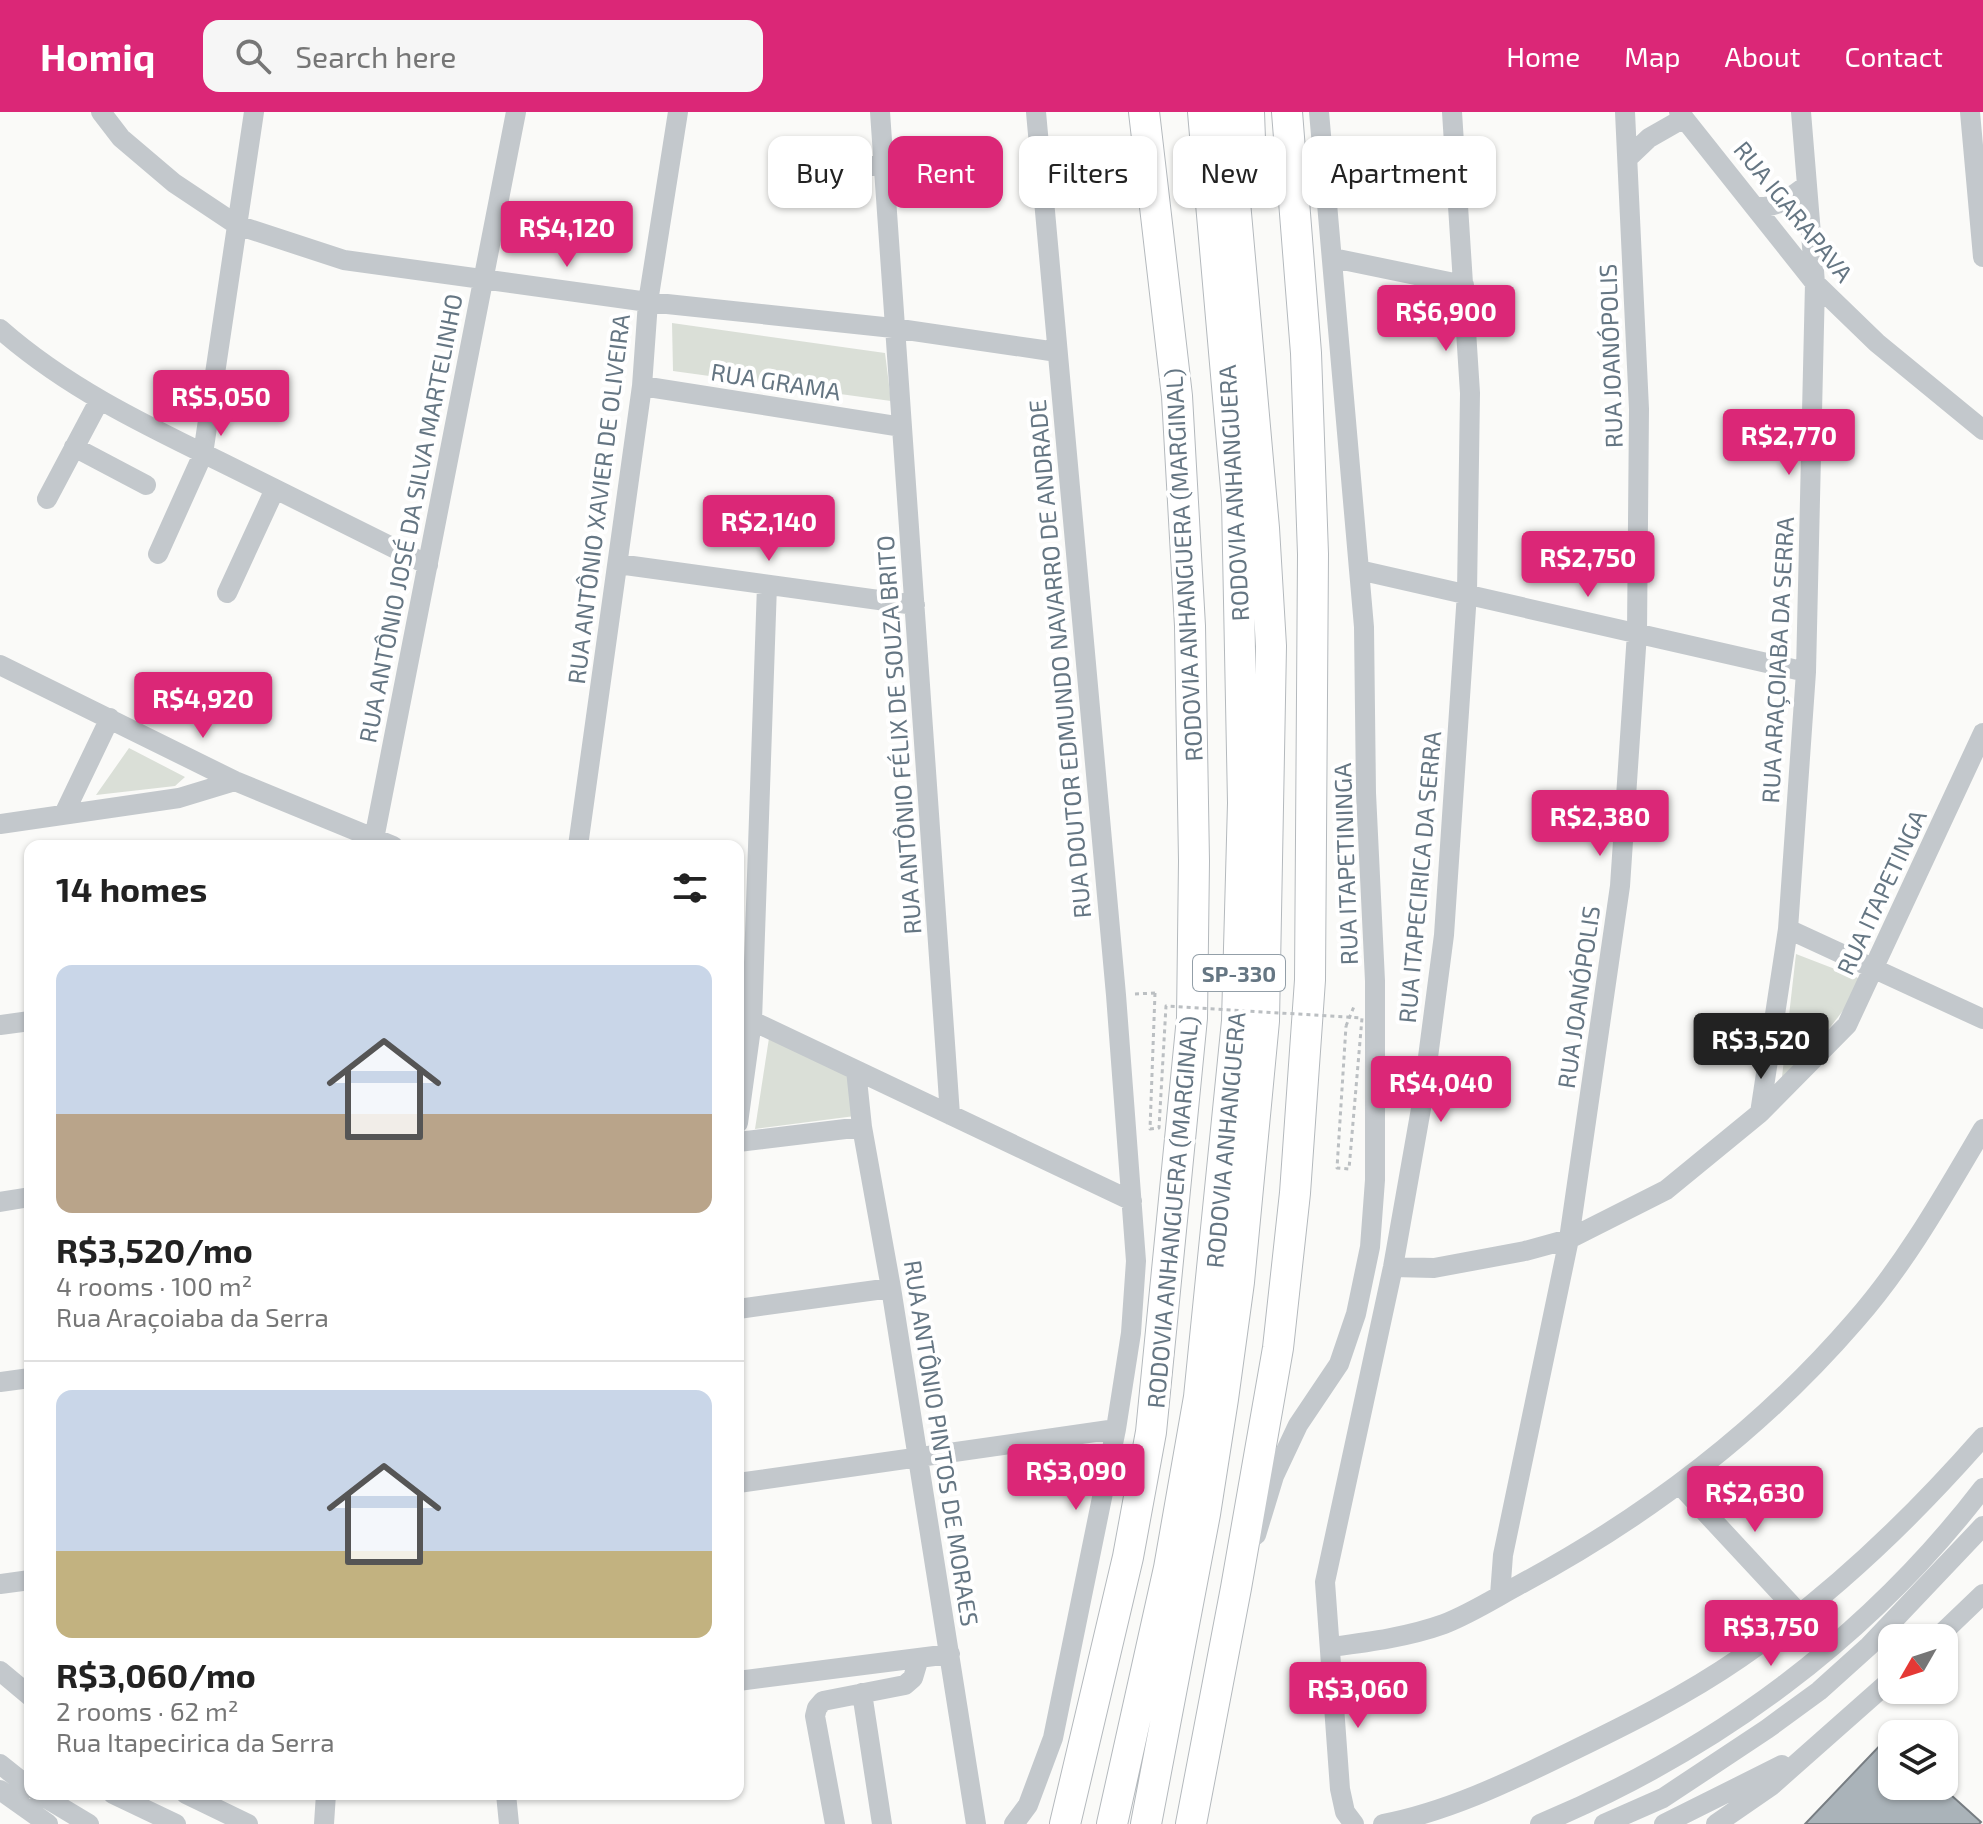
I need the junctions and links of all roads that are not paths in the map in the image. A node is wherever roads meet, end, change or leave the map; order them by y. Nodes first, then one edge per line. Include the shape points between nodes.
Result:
1 (101, 112) edge
2 (254, 112) edge
3 (516, 112) edge
4 (678, 112) edge
5 (880, 112) edge
6 (1036, 112) edge
7 (1144, 112) edge
8 (1203, 112) edge
9 (1227, 112) edge
10 (1249, 112) edge
11 (1287, 112) edge
12 (1319, 112) edge
13 (1452, 112) edge
14 (1625, 112) edge
15 (1801, 112) edge
16 (1970, 112) edge
17 (1682, 115) edge
18 (1629, 157) junction
19 (882, 164) junction
20 (872, 166) edge
21 (1807, 185) junction
22 (1756, 207) junction
23 (237, 225) junction
24 (1983, 257) edge
25 (1333, 258) junction
26 (483, 280) junction
27 (1815, 283) junction
28 (1464, 285) junction
29 (648, 302) junction
30 (893, 328) junction
31 (0, 329) edge
32 (1057, 352) junction
33 (642, 386) junction
34 (99, 401) junction
35 (902, 427) junction
36 (1983, 430) edge
37 (74, 447) junction
38 (203, 454) junction
39 (146, 485) dead end
40 (275, 489) junction
41 (47, 499) dead end
42 (1264, 528) junction
43 (158, 554) dead end
44 (618, 564) junction
45 (428, 565) junction
46 (1359, 570) junction
47 (767, 585) junction
48 (227, 593) dead end
49 (1467, 593) junction
50 (915, 605) junction
51 (1637, 633) junction
52 (0, 665) edge
53 (1806, 672) junction
54 (110, 718) junction
55 (1983, 733) edge
56 (235, 781) junction
57 (64, 814) junction
58 (0, 824) edge
59 (370, 840) edge
60 (380, 840) edge
61 (579, 840) edge
62 (1788, 929) junction
63 (1875, 968) junction
64 (745, 1017) edge
65 (1983, 1019) edge
66 (24, 1022) edge
67 (0, 1025) edge
68 (856, 1070) junction
69 (1760, 1113) junction
70 (950, 1115) junction
71 (862, 1127) junction
72 (1983, 1129) edge
73 (744, 1141) edge
74 (24, 1198) edge
75 (1132, 1201) junction
76 (0, 1202) edge
77 (1569, 1239) junction
78 (1393, 1267) junction
79 (891, 1288) junction
80 (744, 1308) edge
81 (24, 1379) edge
82 (0, 1382) edge
83 (1116, 1429) junction
84 (1983, 1437) edge
85 (917, 1458) junction
86 (744, 1482) edge
87 (1679, 1484) junction
88 (1983, 1488) edge
89 (1983, 1526) edge
90 (24, 1581) edge
91 (0, 1584) edge
92 (1236, 1588) junction
93 (1983, 1594) edge
94 (1500, 1595) junction
95 (1799, 1613) junction
96 (1952, 1624) edge
97 (1331, 1647) junction
98 (950, 1654) junction
99 (919, 1658) junction
100 (0, 1671) edge
101 (744, 1680) edge
102 (24, 1691) edge
103 (1878, 1691) edge
104 (862, 1693) junction
105 (1132, 1728) junction
106 (1804, 1755) junction
107 (0, 1764) edge
108 (24, 1783) edge
109 (0, 1790) edge
110 (126, 1800) edge
111 (198, 1800) edge
112 (326, 1800) edge
113 (507, 1800) edge
114 (30, 1806) edge
115 (48, 1824) edge
116 (89, 1824) edge
117 (176, 1824) edge
118 (248, 1824) edge
119 (324, 1824) edge
120 (509, 1824) edge
121 (835, 1824) edge
122 (882, 1824) edge
123 (976, 1824) edge
124 (1014, 1824) edge
125 (1065, 1824) edge
126 (1103, 1824) edge
127 (1112, 1824) edge
128 (1146, 1824) edge
129 (1191, 1824) edge
130 (1354, 1824) edge
131 (1383, 1824) edge
132 (1540, 1824) edge
133 (1604, 1824) edge
134 (1664, 1824) edge
135 (1716, 1824) edge

1 - 23 street via 121,138 174,183
2 - 23 street
3 - 26 street, RUA ANTÔNIO JOSÉ DA SILVA MARTELINHO
4 - 29 street, RUA ANTÔNIO XAVIER DE OLIVEIRA
5 - 19 street, RUA ANTÔNIO FÉLIX DE SOUZA BRITO
6 - 32 street, RUA DOUTOR EDMUNDO NAVARRO DE ANDRADE
7 - 125 highway, RODOVIA ANHANGUERA (MARGINAL) via 1177,396 1189,611 1192,1018 1151,1432 1128,1557
8 - 105 highway, RODOVIA ANHANGUERA / SP-330 via 1237,500 1243,803 1237,1021 1199,1397 1169,1568
9 - 42 highway, RODOVIA ANHANGUERA / SP-330
10 - 42 highway
11 - 92 highway via 1306,353 1313,554 1310,980 1278,1348
12 - 25 street, RUA ITAPETININGA
13 - 28 street, RUA ITAPECIRICA DA SERRA
14 - 18 street, RUA JOANÓPOLIS
15 - 21 street, RUA ARAÇOIABA DA SERRA
16 - 24 street
17 - 18 street
17 - 22 street, RUA IGARAPAVA
18 - 51 street, RUA JOANÓPOLIS via 1639,409
19 - 20 street
19 - 30 street, RUA ANTÔNIO FÉLIX DE SOUZA BRITO
21 - 22 street via 1782,202
21 - 27 street, RUA ARAÇOIABA DA SERRA
22 - 27 street, RUA IGARAPAVA
23 - 26 street via 344,260
23 - 38 street
25 - 28 street
25 - 46 street, RUA ITAPETININGA
26 - 29 street
26 - 45 street, RUA ANTÔNIO JOSÉ DA SILVA MARTELINHO
27 - 36 street, RUA IGARAPAVA via 1877,343
27 - 53 street, RUA ARAÇOIABA DA SERRA
28 - 49 street, RUA ITAPECIRICA DA SERRA via 1470,393
29 - 30 street
29 - 33 street, RUA ANTÔNIO XAVIER DE OLIVEIRA
30 - 32 street
30 - 35 street, RUA ANTÔNIO FÉLIX DE SOUZA BRITO
31 - 34 street
32 - 75 street, RUA DOUTOR EDMUNDO NAVARRO DE ANDRADE
33 - 35 street, RUA GRAMA
33 - 44 street, RUA ANTÔNIO XAVIER DE OLIVEIRA
34 - 37 street
34 - 38 street
35 - 50 street, RUA ANTÔNIO FÉLIX DE SOUZA BRITO
37 - 39 street
37 - 41 street
38 - 40 street
38 - 43 street
40 - 45 street
40 - 48 street
42 - 128 highway, RODOVIA ANHANGUERA / SP-330 via 1271,646 1263,1036 1223,1399
44 - 47 street
44 - 61 street, RUA ANTÔNIO XAVIER DE OLIVEIRA
45 - 60 street, RUA ANTÔNIO JOSÉ DA SILVA MARTELINHO
46 - 49 street
46 - 92 street, RUA ITAPETININGA via 1375,981 1370,1247 1339,1364 1298,1425 1274,1476
47 - 50 street
47 - 64 street
49 - 51 street
49 - 78 street, RUA ITAPECIRICA DA SERRA via 1444,935
50 - 70 street, RUA ANTÔNIO FÉLIX DE SOUZA BRITO
51 - 53 street
51 - 77 street, RUA JOANÓPOLIS via 1620,886
52 - 54 street
53 - 62 street, RUA ARAÇOIABA DA SERRA
54 - 56 street
54 - 57 street
55 - 63 street, RUA ITAPETINGA
56 - 57 street via 179,798
56 - 59 street
57 - 58 street
62 - 63 street
62 - 69 street, RUA ARAÇOIABA DA SERRA
63 - 65 street
63 - 69 street, RUA ITAPETINGA via 1847,1025
64 - 68 street
66 - 67 street
68 - 70 street
68 - 71 street, RUA ANTÔNIO PINTOS DE MORAES
69 - 77 street, RUA ITAPETINGA via 1666,1190
70 - 75 street
71 - 73 street
71 - 79 street, RUA ANTÔNIO PINTOS DE MORAES
72 - 87 street via 1910,1249 1856,1320 1734,1443
74 - 76 street
75 - 83 street, RUA DOUTOR EDMUNDO NAVARRO DE ANDRADE via 1136,1261 1131,1333
77 - 78 street, RUA ITAPETINGA via 1434,1268
77 - 94 street, RUA JOANÓPOLIS via 1503,1555
78 - 97 street, RUA ITAPECIRICA DA SERRA via 1325,1582
79 - 80 street
79 - 85 street, RUA ANTÔNIO PINTOS DE MORAES
81 - 82 street
83 - 85 street
83 - 124 street, RUA DOUTOR EDMUNDO NAVARRO DE ANDRADE via 1053,1738 1028,1805
84 - 95 street via 1869,1556
85 - 86 street
85 - 98 street, RUA ANTÔNIO PINTOS DE MORAES
87 - 94 street via 1603,1536
87 - 95 street
88 - 132 street via 1878,1608 1762,1703 1635,1779
89 - 133 street via 1819,1691 1663,1798
90 - 91 street
92 - 129 highway
93 - 96 street
94 - 97 street via 1434,1627
95 - 131 street via 1740,1658 1602,1737 1498,1787
97 - 130 street, RUA ITAPECIRICA DA SERRA via 1340,1789
98 - 99 street
98 - 123 street, RUA ANTÔNIO PINTOS DE MORAES
99 - 101 street
99 - 104 street via 905,1685
100 - 102 street
103 - 106 street
104 - 121 street via 823,1701 816,1712
104 - 122 street
105 - 126 highway
105 - 127 highway, RODOVIA ANHANGUERA / SP-330
106 - 134 street
106 - 135 street via 1771,1786
107 - 108 street
109 - 114 street
110 - 117 street
111 - 118 street
112 - 119 street
113 - 120 street
114 - 115 street
114 - 116 street

